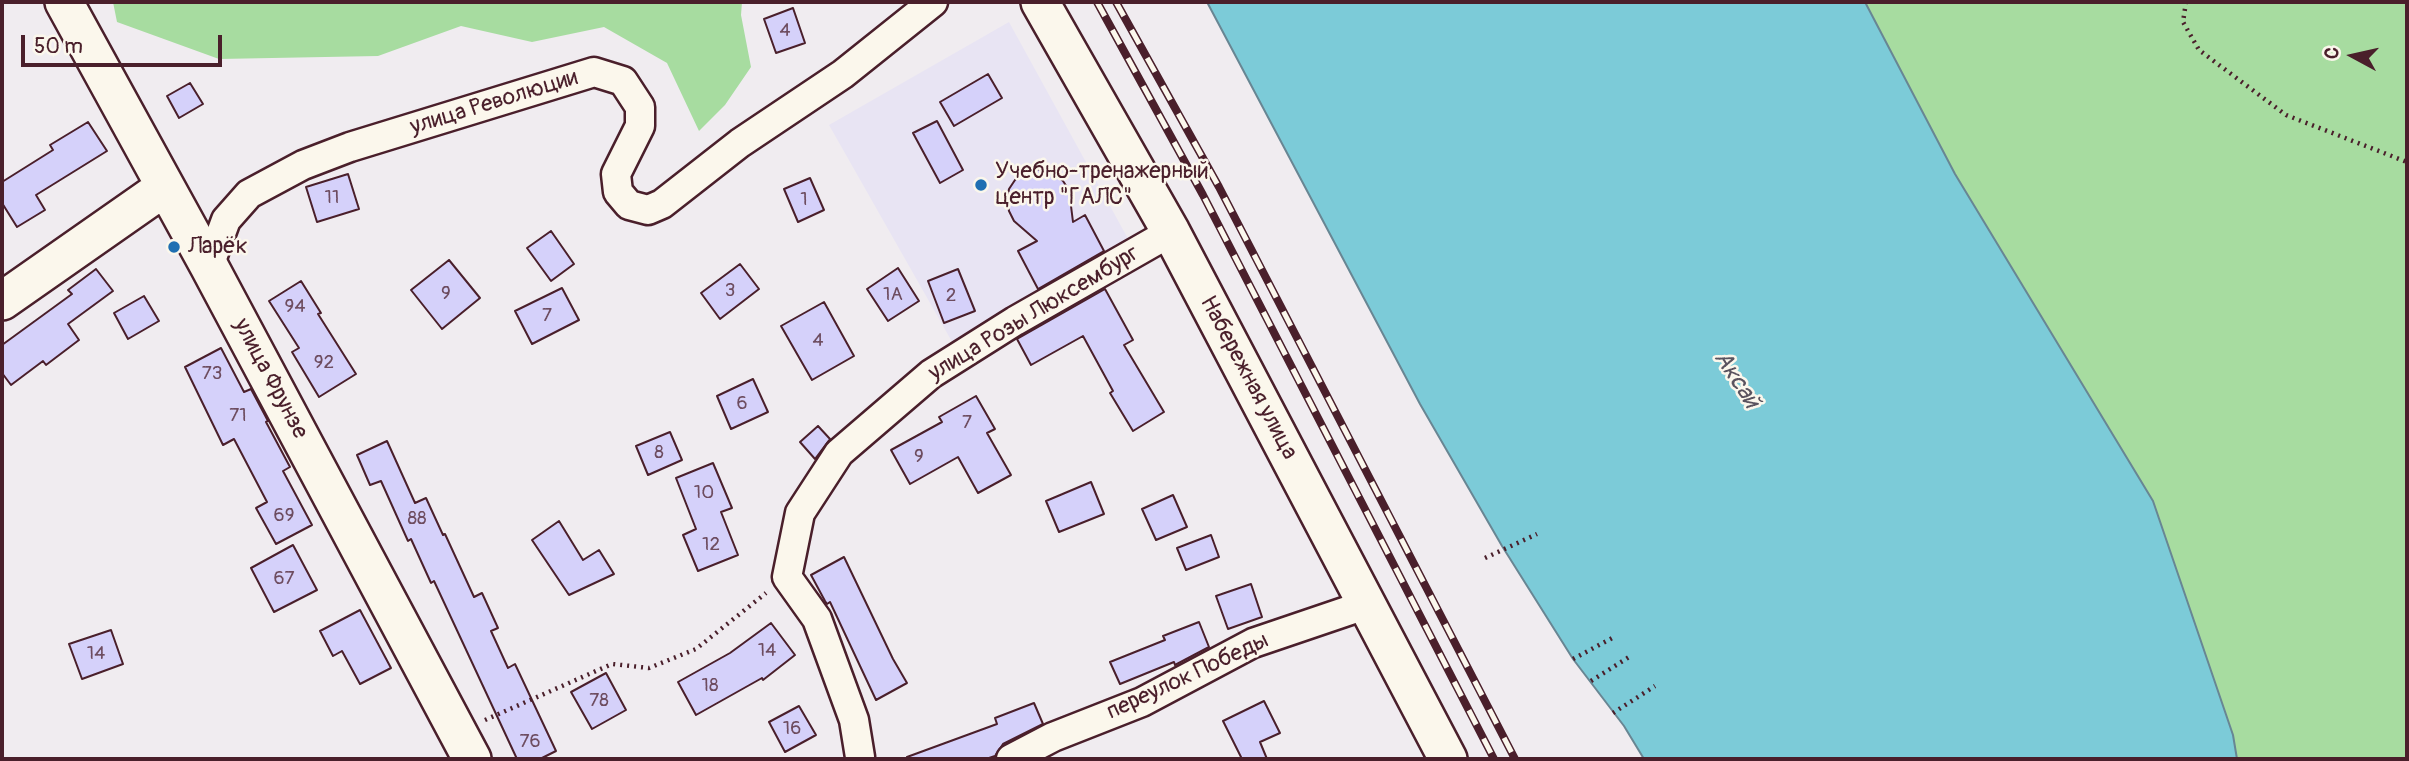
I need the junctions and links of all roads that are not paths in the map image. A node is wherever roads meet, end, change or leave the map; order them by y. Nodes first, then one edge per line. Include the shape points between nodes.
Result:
1 (64, 2) edge
2 (1040, 2) edge
3 (929, 3) edge
4 (165, 187) junction
5 (1171, 232) junction
6 (209, 266) junction
7 (2, 301) edge
8 (1368, 604) junction
9 (465, 746) edge
10 (859, 758) edge
11 (1011, 759) edge
12 (1448, 759) edge

1 - 4 street, улица Фрунзе
2 - 5 street, Набережная улица
3 - 6 street, улица Революции via 843,74 649,210 629,205 618,192 616,174 640,126 640,107 623,81 594,72 303,165 249,194 226,220
4 - 6 street, улица Фрунзе
4 - 7 street
5 - 8 street, Набережная улица
5 - 10 street, улица Розы Люксембург via 931,374 839,453 800,513 787,577 817,618 854,720
6 - 9 street, улица Фрунзе
8 - 11 street, переулок Победы via 1253,643 1142,702
8 - 12 street, Набережная улица

